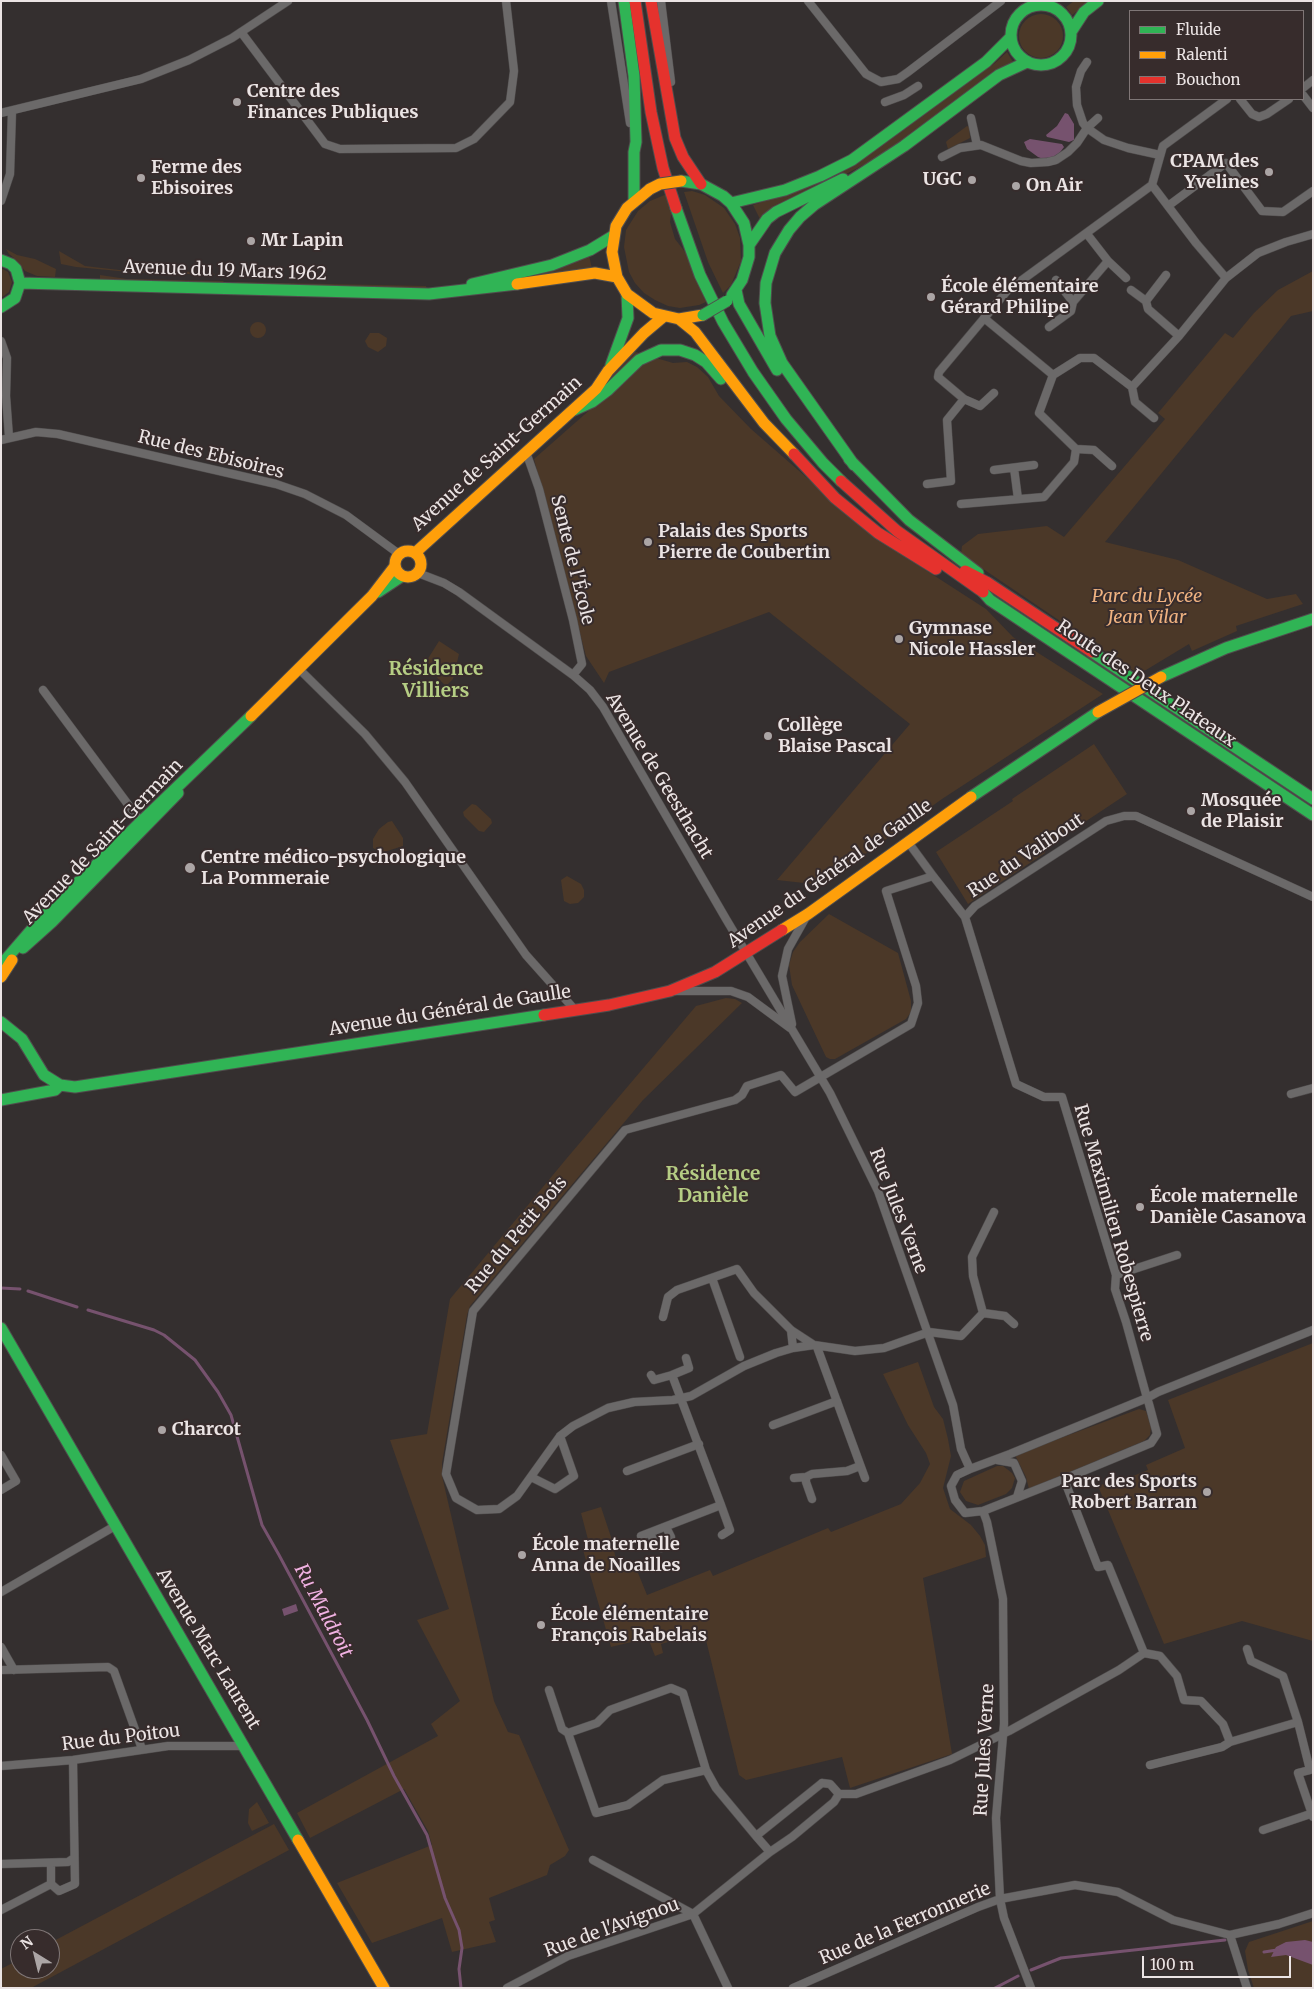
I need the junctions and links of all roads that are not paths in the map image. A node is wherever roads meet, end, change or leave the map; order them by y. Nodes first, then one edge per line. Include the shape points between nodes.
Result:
1 (288, 1) edge
2 (506, 1) edge
3 (611, 1) edge
4 (624, 1) edge
5 (635, 1) edge
6 (642, 1) edge
7 (652, 1) edge
8 (662, 1) edge
9 (808, 1) edge
10 (1001, 1) edge
11 (1064, 1) edge
12 (1098, 1) edge
13 (1054, 7) junction
14 (241, 32) junction
15 (1071, 32) junction
16 (1010, 38) junction
17 (1028, 62) junction
18 (1087, 62) dead end
19 (1313, 80) edge
20 (918, 86) dead end
21 (1304, 89) edge
22 (1304, 92) edge
23 (1225, 100) edge
24 (1241, 100) edge
25 (1288, 100) edge
26 (886, 102) dead end
27 (1313, 108) edge
28 (12, 111) junction
29 (1, 113) edge
30 (671, 118) junction
31 (971, 118) dead end
32 (1098, 118) dead end
33 (1087, 128) junction
34 (977, 145) junction
35 (634, 152) junction
36 (1160, 155) junction
37 (942, 157) dead end
38 (872, 167) junction
39 (701, 184) junction
40 (1152, 185) junction
41 (1313, 191) edge
42 (634, 200) junction
43 (1, 202) edge
44 (731, 203) junction
45 (1168, 206) junction
46 (1087, 234) junction
47 (1313, 234) edge
48 (614, 236) junction
49 (749, 245) junction
50 (1, 260) edge
51 (1108, 261) junction
52 (1166, 276) dead end
53 (617, 277) junction
54 (1126, 278) dead end
55 (1226, 278) junction
56 (1056, 280) dead end
57 (20, 283) junction
58 (736, 290) junction
59 (1131, 290) dead end
60 (429, 294) junction
61 (628, 294) junction
62 (1146, 301) junction
63 (1073, 302) junction
64 (1, 307) edge
65 (663, 316) junction
66 (984, 318) junction
67 (679, 319) junction
68 (1050, 327) dead end
69 (1179, 336) junction
70 (1, 341) edge
71 (608, 371) junction
72 (1053, 376) junction
73 (1132, 387) junction
74 (994, 393) dead end
75 (964, 399) junction
76 (574, 410) junction
77 (1154, 418) dead end
78 (764, 423) junction
79 (5, 438) edge
80 (1076, 449) junction
81 (526, 452) junction
82 (854, 465) junction
83 (1034, 465) dead end
84 (1112, 466) dead end
85 (1014, 468) junction
86 (994, 470) dead end
87 (927, 484) dead end
88 (1018, 499) junction
89 (961, 504) dead end
90 (416, 552) junction
91 (399, 554) junction
92 (395, 566) junction
93 (418, 573) junction
94 (402, 576) junction
95 (988, 583) junction
96 (372, 596) junction
97 (990, 600) junction
98 (1313, 620) edge
99 (298, 668) junction
100 (574, 675) junction
101 (43, 690) dead end
102 (1313, 800) edge
103 (1313, 815) edge
104 (142, 824) junction
105 (908, 842) junction
106 (933, 876) junction
107 (1313, 896) edge
108 (808, 914) junction
109 (965, 917) junction
110 (747, 954) junction
111 (1, 965) edge
112 (1, 977) edge
113 (670, 992) junction
114 (575, 1010) junction
115 (3, 1025) edge
116 (793, 1031) junction
117 (820, 1077) junction
118 (60, 1085) junction
119 (1313, 1088) edge
120 (1291, 1094) dead end
121 (1, 1100) edge
122 (994, 1212) dead end
123 (1177, 1255) dead end
124 (1116, 1275) junction
125 (712, 1278) junction
126 (983, 1313) junction
127 (663, 1317) dead end
128 (1014, 1324) dead end
129 (1, 1328) edge
130 (791, 1330) junction
131 (1313, 1330) edge
132 (929, 1332) junction
133 (815, 1346) junction
134 (793, 1348) junction
135 (740, 1357) dead end
136 (686, 1358) dead end
137 (651, 1375) dead end
138 (672, 1375) junction
139 (682, 1398) junction
140 (1147, 1398) junction
141 (837, 1401) junction
142 (773, 1425) dead end
143 (560, 1436) junction
144 (699, 1444) junction
145 (1, 1454) edge
146 (996, 1460) junction
147 (860, 1466) junction
148 (970, 1469) junction
149 (628, 1471) dead end
150 (531, 1477) junction
151 (806, 1477) junction
152 (794, 1478) dead end
153 (864, 1478) dead end
154 (1064, 1479) junction
155 (1, 1490) edge
156 (1017, 1497) junction
157 (812, 1499) dead end
158 (721, 1505) junction
159 (983, 1511) junction
160 (115, 1526) junction
161 (666, 1527) junction
162 (650, 1533) junction
163 (722, 1535) dead end
164 (642, 1536) dead end
165 (1, 1592) edge
166 (1, 1647) edge
167 (1247, 1649) dead end
168 (1144, 1653) junction
169 (1, 1670) edge
170 (14, 1670) junction
171 (550, 1690) dead end
172 (1298, 1722) junction
173 (568, 1733) junction
174 (1004, 1734) junction
175 (1230, 1742) junction
176 (245, 1746) junction
177 (142, 1749) junction
178 (73, 1760) junction
179 (1150, 1765) dead end
180 (1, 1766) edge
181 (706, 1770) junction
182 (839, 1794) junction
183 (1312, 1814) edge
184 (1263, 1830) dead end
185 (756, 1836) junction
186 (770, 1852) junction
187 (74, 1858) junction
188 (593, 1860) dead end
189 (51, 1863) junction
190 (1, 1864) edge
191 (51, 1884) junction
192 (1000, 1900) junction
193 (1, 1910) edge
194 (1313, 1913) edge
195 (693, 1914) junction
196 (1230, 1935) junction
197 (384, 1988) edge
198 (507, 1988) edge
199 (728, 1988) edge
200 (794, 1988) edge
201 (1031, 1988) edge
202 (1247, 1988) edge

1 - 14 street
2 - 14 street via 514,71 510,102 474,139 456,148 340,149 325,144
3 - 35 street
4 - 35 main road via 634,76
5 - 97 main road, Route des Deux Plateaux via 651,112 663,168 700,275 728,331 786,419 824,463 897,531
6 - 95 main road, Route des Deux Plateaux via 670,167 717,294 734,327 791,414 864,494 941,555
7 - 30 main road
8 - 30 street via 675,107
9 - 10 street via 866,74 881,82 898,79
11 - 13 main road
12 - 15 main road via 1084,12
13 - 15 main road via 1065,16
13 - 16 main road via 1040,4 1023,10 1013,23
14 - 28 street via 189,60 141,79
15 - 17 main road via 1069,47 1058,60 1042,66
16 - 17 main road via 1017,54
16 - 44 main road via 986,62 852,160 785,190
17 - 38 main road via 999,75
18 - 33 street via 1076,87 1077,105 1082,123
19 - 21 street
20 - 26 street
22 - 27 street
23 - 36 street via 1162,146
24 - 25 street via 1252,114 1259,116
28 - 29 street
28 - 43 street via 10,174
30 - 39 main road via 683,157
31 - 34 street
32 - 33 street
33 - 34 street via 1068,152 1048,162 1021,162
33 - 36 street via 1104,140
34 - 37 street via 960,148
35 - 42 main road
36 - 40 street
38 - 49 main road via 776,212 767,219
38 - 82 main road via 800,217 781,242 766,283 766,318 782,363
39 - 42 main road, bridge via 681,181 660,184
39 - 44 main road
40 - 45 street
40 - 46 street
41 - 45 street via 1283,212 1262,211 1226,163
42 - 48 main road via 621,216
44 - 49 main road via 744,223
45 - 55 street
46 - 51 street
46 - 66 street via 1007,291
47 - 55 street via 1258,253
48 - 53 main road via 613,261
48 - 60 main road, Avenue du 19 Mars 1962 via 590,250 552,265
49 - 58 main road via 747,269
50 - 57 main road via 16,270
51 - 54 street
51 - 63 street
52 - 62 street
53 - 60 main road, Avenue du 19 Mars 1962 via 595,273
53 - 61 main road
55 - 69 street
56 - 63 street
57 - 60 main road, Avenue du 19 Mars 1962
57 - 64 main road via 15,298
58 - 67 main road, bridge via 727,301 703,315
58 - 82 main road via 739,304 779,372 798,400
59 - 62 street
61 - 65 main road via 644,308
61 - 71 main road via 628,318
62 - 69 street via 1148,309
63 - 68 street via 1071,311
65 - 67 main road
65 - 71 main road, Avenue de Saint-Germain
66 - 72 street
66 - 75 street via 939,372 938,377
67 - 78 main road via 700,338
69 - 73 street
70 - 79 street via 7,358
71 - 76 main road, Avenue de Saint-Germain via 596,389
72 - 73 street via 1080,358 1094,358
72 - 80 street via 1039,413
73 - 77 street via 1135,402
74 - 75 street via 980,406
75 - 87 street via 947,420 951,481
76 - 78 main road via 608,390 639,360 654,352 671,350 691,354 706,362 752,417
76 - 81 main road, Avenue de Saint-Germain
78 - 97 main road via 835,498 878,533
79 - 91 street, Rue des Ebisoires via 36,432 58,434 276,484 306,494 346,515
80 - 84 street via 1094,450
80 - 88 street via 1074,462 1044,497
81 - 90 main road, Avenue de Saint-Germain
81 - 100 street, Sente de l'École via 539,489 573,620 582,664
82 - 95 main road via 908,520 972,567
83 - 85 street
85 - 86 street
85 - 88 street
88 - 89 street
90 - 91 main road via 407,550
90 - 93 main road via 422,564
91 - 92 main road
92 - 94 main road
92 - 96 main road, Avenue de Saint-Germain
93 - 94 main road via 411,577
93 - 100 street, Avenue de Geesthacht via 459,592
94 - 96 main road, Avenue de Saint-Germain
95 - 102 main road, Route des Deux Plateaux
96 - 99 main road, Avenue de Saint-Germain
97 - 103 main road, Route des Deux Plateaux
98 - 105 main road, Avenue du Général de Gaulle, bridge via 1226,648 1161,676 1098,712
99 - 104 main road, Avenue de Saint-Germain via 211,755 167,806
99 - 114 street via 365,734 405,782 526,955
100 - 110 street, Avenue de Geesthacht via 603,707
101 - 104 street
104 - 111 main road, Avenue de Saint-Germain via 45,914
104 - 112 main road, Avenue de Saint-Germain via 52,922 16,954
105 - 106 street, Rue du Valibout
105 - 108 main road, Avenue du Général de Gaulle
106 - 109 street, Rue du Valibout
106 - 117 street via 886,891 916,986 918,1004 911,1024
107 - 109 street, Rue du Valibout via 1136,816 1124,816 1106,821 975,906
108 - 110 main road, Avenue du Général de Gaulle
108 - 116 street via 788,949 782,976
109 - 124 street, Rue Maximilien Robespierre via 1016,1084 1044,1098 1062,1097
110 - 113 main road, Avenue du Général de Gaulle
110 - 116 street, Rue Jules Verne
113 - 114 main road, Avenue du Général de Gaulle
113 - 116 street via 731,991 748,997
114 - 118 main road, Avenue du Général de Gaulle via 75,1087
115 - 118 main road via 22,1039 44,1075
116 - 117 street, Rue Jules Verne
117 - 132 street, Rue Jules Verne via 878,1191
117 - 150 street, Rue du Petit Bois via 795,1092 782,1075 747,1086 735,1100 625,1130 474,1311 446,1474 456,1498 477,1510 499,1509 517,1496
118 - 121 main road, Avenue du Général de Gaulle via 55,1090
119 - 120 street
122 - 126 street via 972,1257 973,1276
123 - 124 street
124 - 140 street, Rue Maximilien Robespierre via 1115,1288
125 - 127 street via 677,1290 668,1297
125 - 130 street via 737,1269 754,1293
125 - 135 street
126 - 128 street via 1005,1316
126 - 132 street via 962,1336
129 - 160 main road, Avenue Marc Laurent
130 - 133 street
130 - 134 street
131 - 140 street
132 - 133 street, Rue du Petit Bois via 884,1348 855,1351
132 - 148 street, Rue Jules Verne via 953,1405 961,1449
133 - 134 street, Rue du Petit Bois
133 - 141 street
134 - 139 street, Rue du Petit Bois via 744,1366
136 - 138 street via 689,1368
137 - 138 street via 654,1380
138 - 139 street
139 - 143 street, Rue du Petit Bois via 608,1408 572,1426
139 - 144 street
140 - 146 street
140 - 154 street, Rue Maximilien Robespierre via 1157,1434 1151,1443
141 - 142 street
141 - 147 street
143 - 150 street, Rue du Petit Bois
143 - 150 street via 574,1476 554,1489
144 - 149 street
144 - 158 street
145 - 155 street via 16,1481
146 - 148 street
146 - 156 street via 1014,1463 1022,1481
147 - 151 street
147 - 153 street
148 - 159 street via 957,1475 951,1486 955,1500 964,1513
151 - 152 street
151 - 157 street
154 - 156 street, Rue Maximilien Robespierre
154 - 168 street via 1098,1567 1108,1565
156 - 159 street
158 - 161 street
158 - 163 street via 730,1530
159 - 174 street, Rue Jules Verne via 1003,1599
160 - 165 street
160 - 176 main road, Avenue Marc Laurent
161 - 162 street
161 - 162 street via 671,1537 667,1546 656,1546
162 - 164 street
166 - 170 street
167 - 172 street via 1251,1661 1283,1676
168 - 174 street
168 - 175 street via 1160,1656 1177,1676 1184,1700 1202,1701 1223,1724
169 - 170 street
170 - 177 street via 108,1667 114,1671
171 - 173 street via 562,1729
172 - 175 street
172 - 183 street via 1310,1770 1298,1773
173 - 181 street via 596,1813 628,1804 663,1780
173 - 181 street via 597,1723 610,1710 671,1688 683,1693
174 - 182 street via 900,1779 856,1794
174 - 192 street, Rue Jules Verne via 996,1818
175 - 179 street via 1222,1747
176 - 177 street, Rue du Poitou
176 - 197 main road, Avenue Marc Laurent
177 - 178 street, Rue du Poitou
178 - 180 street, Rue du Poitou
178 - 187 street
181 - 185 street via 716,1788
182 - 185 street via 830,1784 822,1783
182 - 186 street, Rue de l'Avignou via 815,1819
183 - 184 street
185 - 186 street
186 - 195 street, Rue de l'Avignou
187 - 189 street via 68,1862
187 - 191 street via 75,1884 59,1891
188 - 195 street
189 - 190 street
189 - 191 street
191 - 193 street
192 - 196 street, Rue de la Ferronnerie via 1075,1886 1118,1892 1173,1920
192 - 200 street, Rue de la Ferronnerie
192 - 201 street, Rue Jules Verne
194 - 196 street
195 - 198 street, Rue de l'Avignou via 568,1956
195 - 199 street
196 - 202 street

